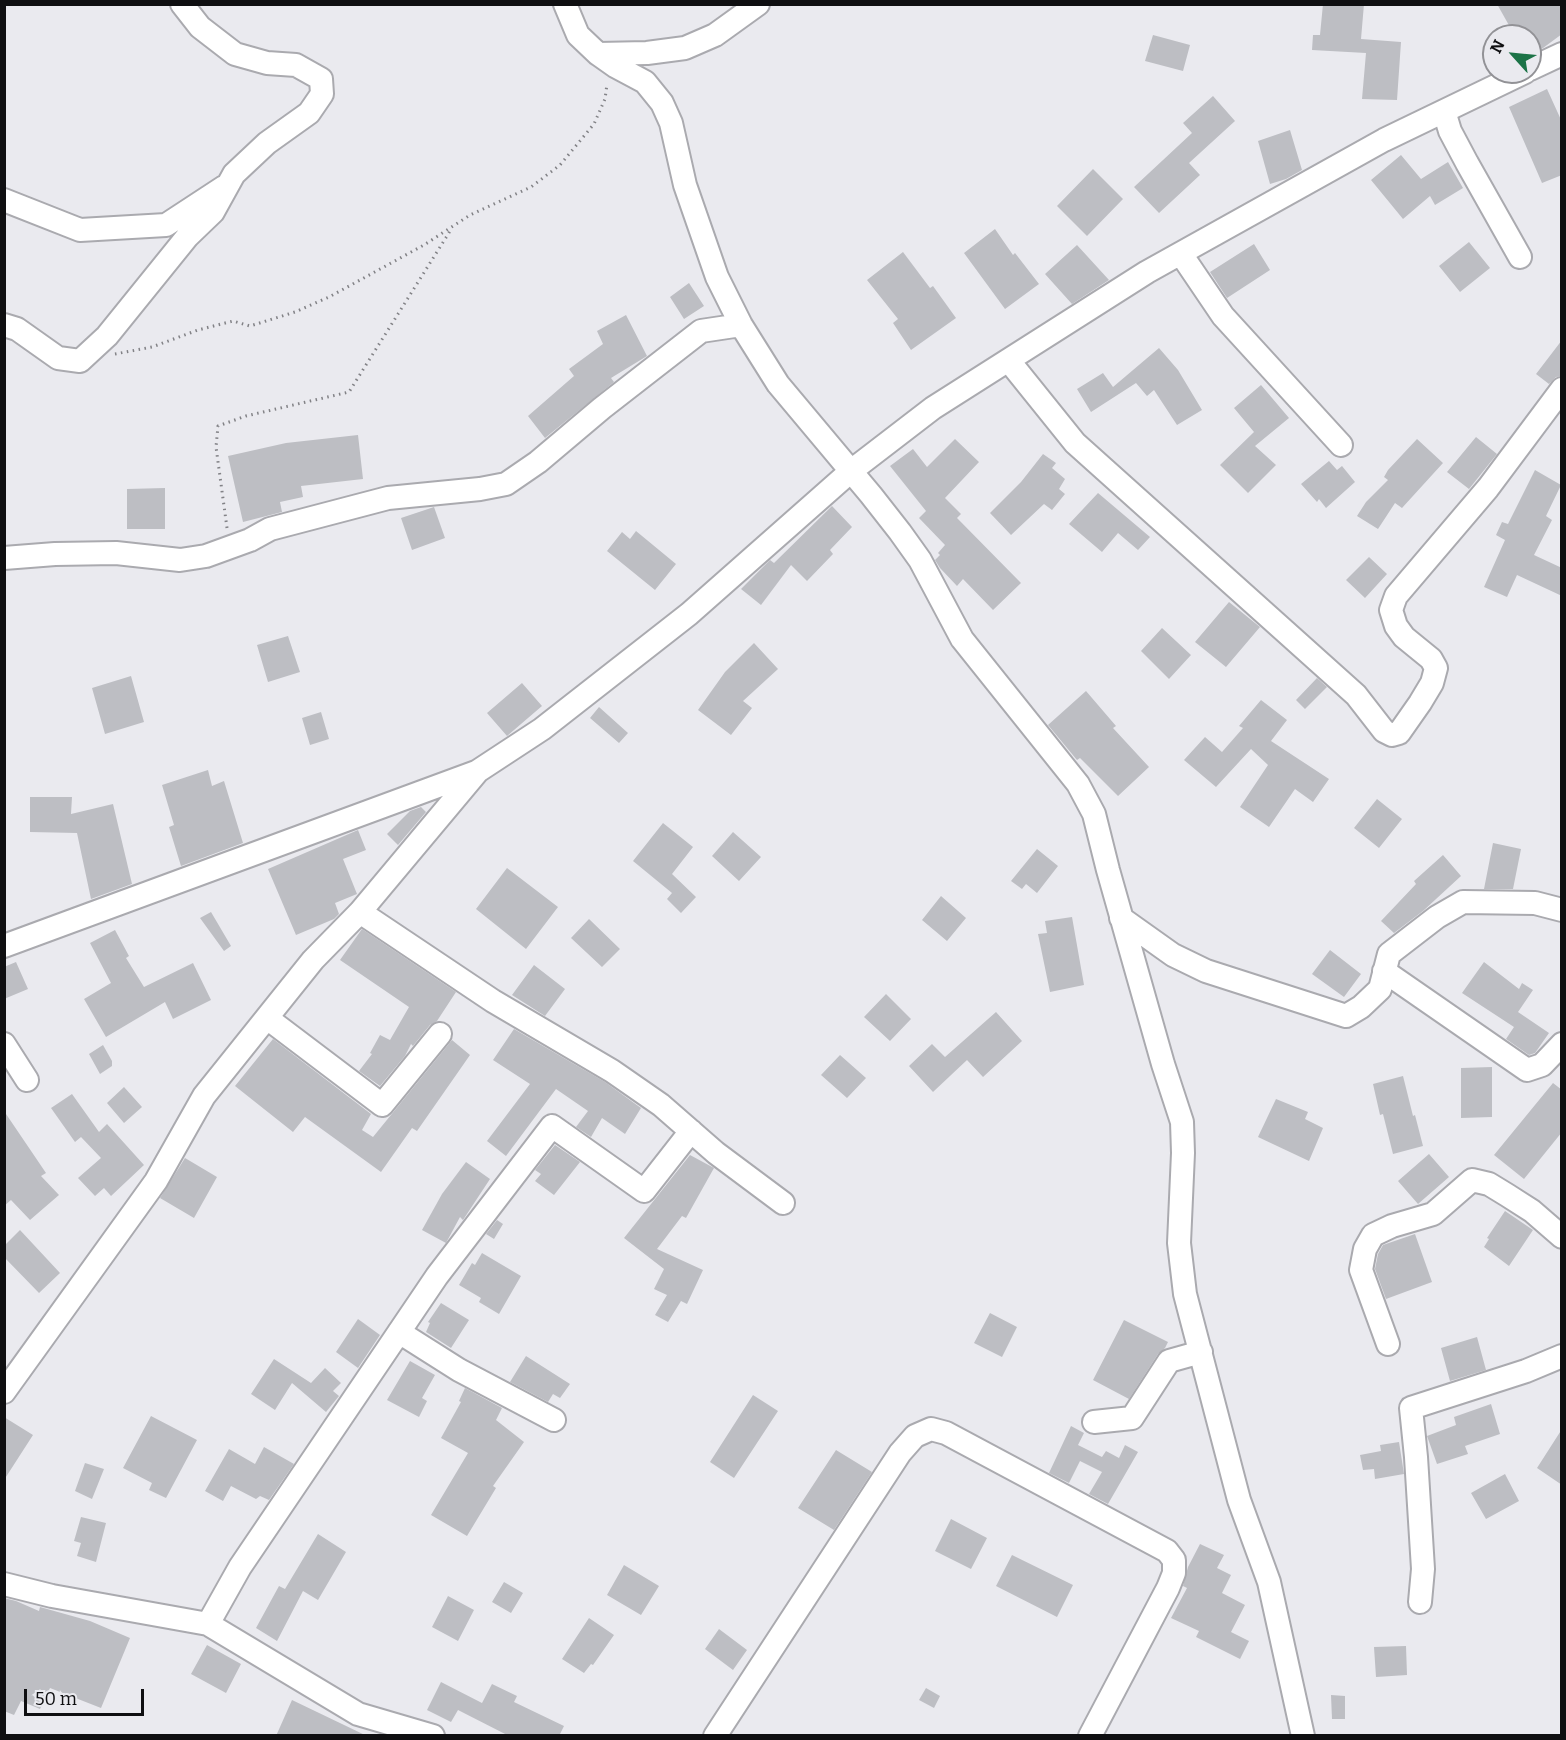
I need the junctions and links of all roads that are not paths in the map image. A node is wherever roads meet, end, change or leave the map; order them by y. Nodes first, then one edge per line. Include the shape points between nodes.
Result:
1 (182, 4) edge
2 (565, 4) edge
3 (758, 4) edge
4 (598, 54) junction
5 (1562, 54) edge
6 (1542, 63) edge
7 (1500, 84) edge
8 (1444, 111) junction
9 (228, 184) junction
10 (4, 200) edge
11 (1181, 254) junction
12 (1520, 257) dead end
13 (4, 324) edge
14 (741, 325) junction
15 (1009, 361) junction
16 (1562, 389) edge
17 (1341, 445) dead end
18 (851, 471) junction
19 (4, 558) edge
20 (478, 771) junction
21 (1562, 910) edge
22 (360, 912) junction
23 (1121, 918) junction
24 (4, 946) edge
25 (1384, 971) junction
26 (267, 1018) junction
27 (440, 1034) dead end
28 (4, 1044) edge
29 (1562, 1044) edge
30 (27, 1080) dead end
31 (691, 1131) junction
32 (783, 1203) dead end
33 (1562, 1237) edge
34 (399, 1332) junction
35 (1388, 1344) dead end
36 (1201, 1352) junction
37 (1562, 1356) edge
38 (4, 1392) edge
39 (554, 1420) dead end
40 (1094, 1422) dead end
41 (4, 1584) edge
42 (1420, 1602) dead end
43 (208, 1624) junction
44 (434, 1736) edge
45 (715, 1736) edge
46 (1090, 1736) edge
47 (1303, 1736) edge

1 - 9 street via 200,27 235,54 267,63 296,65 321,79 322,94 309,113 267,143
2 - 4 street via 578,35
3 - 4 street via 715,35 685,48
4 - 14 street via 645,82 662,103 717,277
5 - 6 street
7 - 8 street
8 - 11 street via 1384,140
8 - 12 street via 1467,163
9 - 10 street via 166,225 80,230
9 - 13 street via 213,212 187,237 107,336 80,361 58,358
11 - 15 street
11 - 17 street via 1223,316
14 - 18 street via 778,384
14 - 19 street via 701,331 506,484 388,498 270,529 206,556 180,560 116,553
15 - 16 street via 1075,443 1356,695 1384,731 1392,735 1399,733 1420,702 1436,668 1396,626 1391,610 1396,596 1488,488
15 - 18 street via 933,408
18 - 20 street via 689,614 542,729
18 - 23 street via 920,560 962,639 1078,784 1094,814
20 - 22 street
20 - 24 street
21 - 25 street via 1535,903 1463,902 1389,954
22 - 26 street via 313,960
22 - 31 street via 493,1001 612,1071
23 - 25 street via 1173,955 1206,971 1347,1016 1380,988
23 - 36 street via 1182,1122 1179,1243 1185,1294
25 - 29 street via 1527,1070 1542,1065
26 - 27 street via 382,1105
26 - 38 street via 204,1096 156,1181
28 - 30 street
31 - 32 street
31 - 34 street via 644,1191 552,1126
33 - 35 street via 1508,1195 1472,1180 1433,1214 1373,1235 1365,1249 1361,1270
34 - 39 street via 459,1370
34 - 43 street via 240,1567
36 - 40 street via 1169,1362 1132,1418
36 - 47 street via 1239,1500 1269,1582
37 - 42 street via 1411,1408 1423,1569
41 - 43 street
43 - 44 street via 358,1713
45 - 46 street via 900,1453 915,1436 931,1429 946,1433 1167,1551 1174,1560 1168,1588

